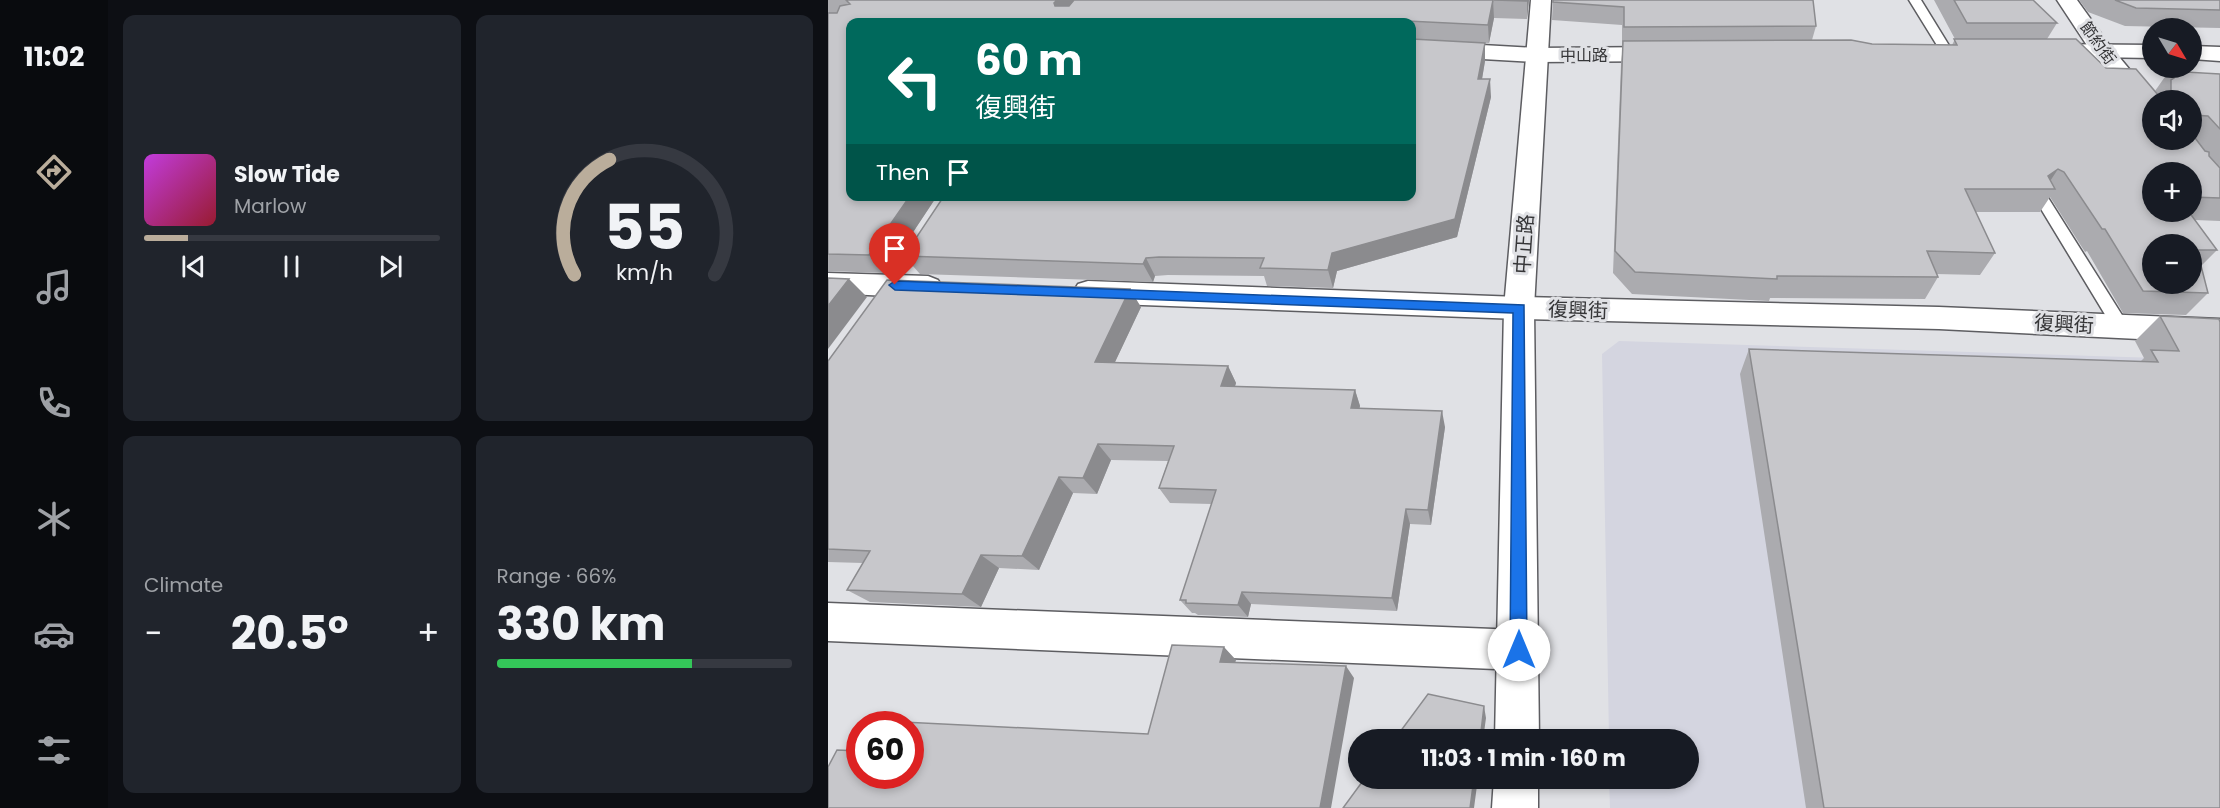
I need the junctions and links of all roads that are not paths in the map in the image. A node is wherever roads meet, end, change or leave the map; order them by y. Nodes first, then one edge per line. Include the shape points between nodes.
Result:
1 (1541, 0) edge
2 (1915, 0) edge
3 (2067, 0) edge
4 (1416, 48) edge
5 (2022, 51) edge
6 (2103, 51) junction
7 (1924, 52) edge
8 (1956, 52) joint
9 (2142, 52) edge
10 (2202, 53) edge
11 (1689, 54) edge
12 (2220, 54) edge
13 (1536, 55) junction
14 (2142, 100) edge
15 (2042, 199) edge
16 (915, 256) edge
17 (828, 284) edge
18 (895, 285) junction
19 (954, 287) edge
20 (1060, 291) edge
21 (1519, 308) junction
22 (875, 313) edge
23 (2121, 327) junction
24 (2220, 331) edge
25 (828, 622) edge
26 (1519, 650) junction
27 (1517, 729) edge
28 (1516, 789) edge
29 (1515, 808) edge

1 - 13 street, 中正路
2 - 8 lane
3 - 6 street, 節約街
4 - 13 street, 中山路
5 - 6 street
6 - 9 street
6 - 14 street, 節約街
7 - 8 street
10 - 12 street
11 - 13 street, 中山路
13 - 21 street, 中正路
15 - 23 lane
16 - 18 street
17 - 18 street
18 - 19 street
18 - 22 street
20 - 21 street, 復興街
21 - 23 street, 復興街 via 1940,318
21 - 26 street, 中正路
23 - 24 street, 復興街
25 - 26 street
26 - 27 street, 中正路
28 - 29 street

